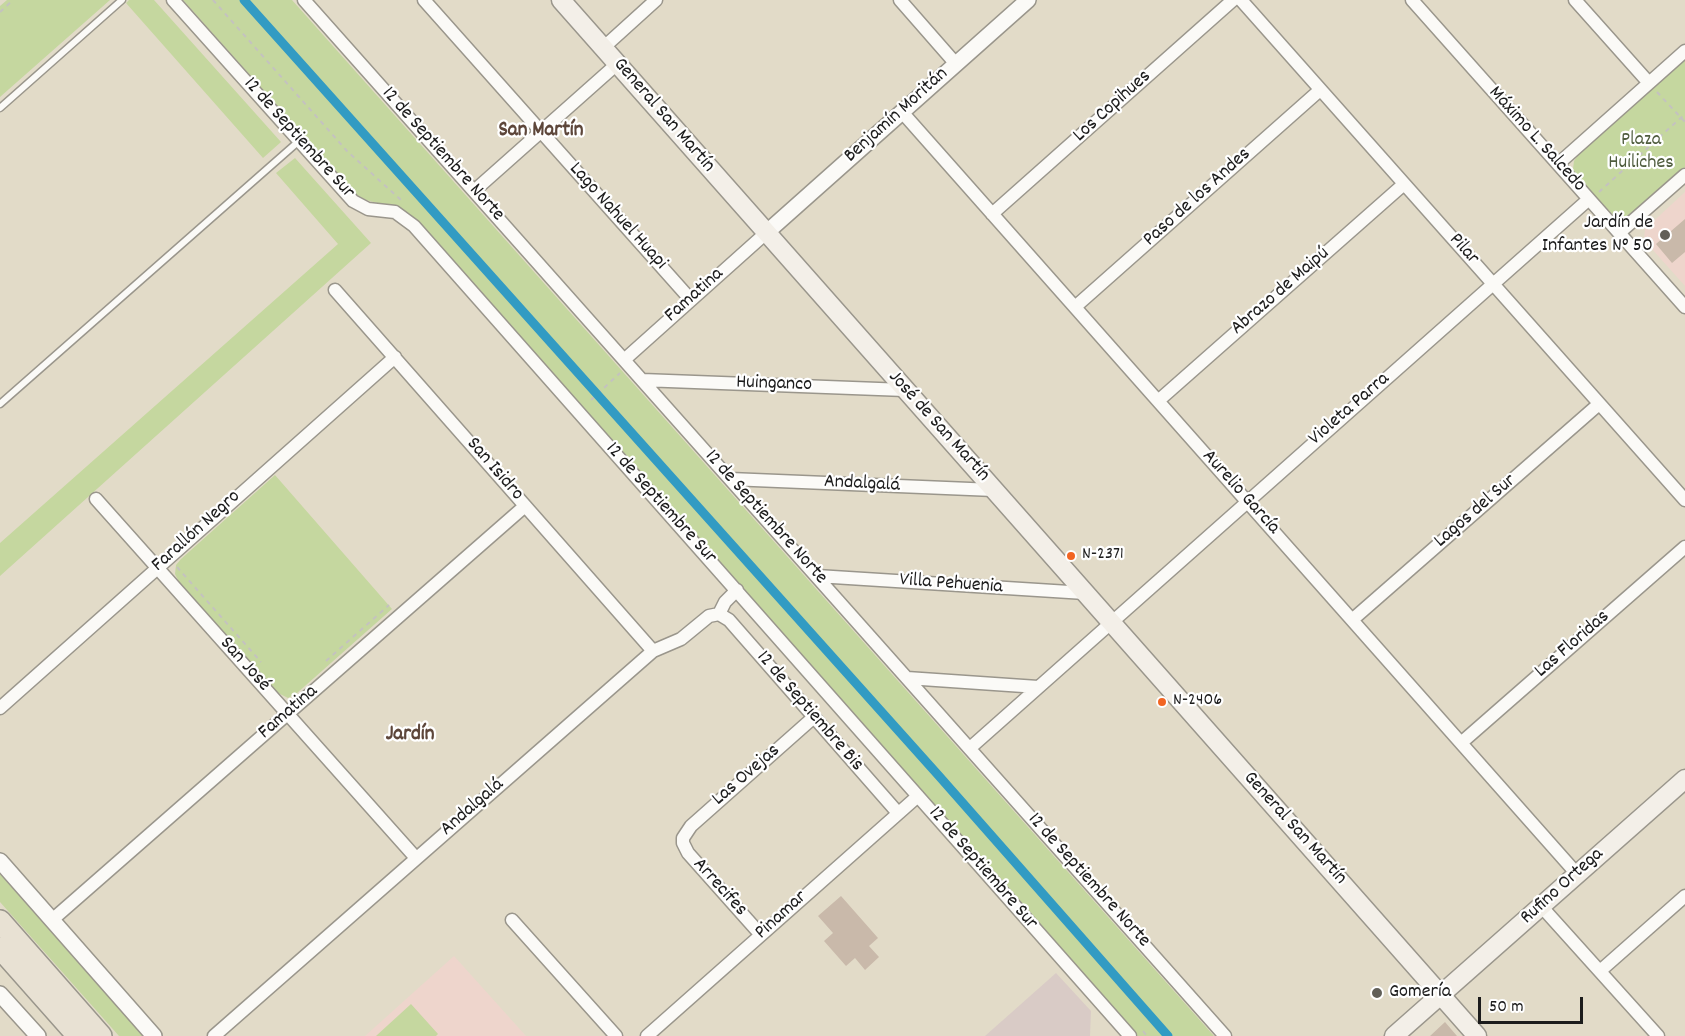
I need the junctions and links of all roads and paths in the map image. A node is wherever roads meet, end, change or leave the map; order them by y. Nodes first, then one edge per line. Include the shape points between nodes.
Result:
1 (13, 0) edge
2 (122, 0) edge
3 (173, 0) edge
4 (304, 0) edge
5 (424, 0) edge
6 (561, 0) edge
7 (657, 0) edge
8 (900, 0) edge
9 (1028, 0) edge
10 (1233, 0) edge
11 (1240, 0) edge
12 (1412, 0) edge
13 (1575, 0) edge
14 (0, 12) edge
15 (603, 48) junction
16 (1685, 51) edge
17 (617, 64) junction
18 (956, 64) junction
19 (1652, 86) junction
20 (1320, 90) junction
21 (0, 108) edge
22 (902, 112) junction
23 (1685, 114) edge
24 (1681, 118) junction
25 (1685, 122) edge
26 (541, 131) junction
27 (299, 141) junction
28 (1558, 164) junction
29 (1685, 175) edge
30 (1404, 184) junction
31 (474, 191) junction
32 (1589, 199) junction
33 (1602, 200) dead end
34 (992, 214) junction
35 (766, 233) junction
36 (1619, 233) junction
37 (1493, 284) junction
38 (335, 290) dead end
39 (691, 300) junction
40 (1075, 307) junction
41 (1685, 307) edge
42 (395, 357) junction
43 (624, 360) junction
44 (642, 380) junction
45 (905, 390) junction
46 (591, 400) dead end
47 (1158, 401) junction
48 (0, 404) edge
49 (1599, 404) junction
50 (730, 479) junction
51 (994, 490) junction
52 (96, 499) dead end
53 (1685, 500) edge
54 (1247, 501) junction
55 (525, 506) junction
56 (1685, 547) edge
57 (176, 565) dead end
58 (157, 568) junction
59 (817, 576) junction
60 (736, 590) junction
61 (1085, 593) junction
62 (388, 605) dead end
63 (719, 614) junction
64 (1352, 620) junction
65 (1110, 622) junction
66 (653, 651) junction
67 (322, 664) dead end
68 (267, 669) dead end
69 (907, 678) junction
70 (1038, 687) junction
71 (0, 708) edge
72 (288, 714) junction
73 (814, 717) junction
74 (1461, 743) junction
75 (970, 748) junction
76 (1685, 778) edge
77 (918, 796) junction
78 (897, 813) junction
79 (683, 838) joint
80 (416, 858) junction
81 (0, 861) edge
82 (1577, 874) junction
83 (1685, 896) edge
84 (1541, 906) junction
85 (52, 920) junction
86 (512, 920) dead end
87 (0, 921) edge
88 (761, 935) junction
89 (0, 948) edge
90 (1600, 971) junction
91 (0, 994) edge
92 (1441, 995) junction
93 (1124, 1034) edge
94 (38, 1036) edge
95 (78, 1036) edge
96 (101, 1036) edge
97 (154, 1036) edge
98 (214, 1036) edge
99 (616, 1036) edge
100 (647, 1036) edge
101 (1225, 1036) edge
102 (1394, 1036) edge
103 (1477, 1036) edge
104 (1658, 1036) edge

1 - 14 path
2 - 21 lane
3 - 27 street, 12 de Septiembre Sur
4 - 31 street, 12 de Septiembre Norte
5 - 26 street, Lago Nahuel Huapi
6 - 15 main road, General San Martín
7 - 15 street
8 - 18 street
9 - 18 street, Benjamín Moritán
10 - 34 street, Los Copihues
11 - 20 street, Pilar
12 - 28 street, Máximo L. Salcedo
13 - 19 street
15 - 17 main road, General San Martín
16 - 19 street
17 - 26 street
17 - 35 main road, General San Martín
18 - 22 street, Benjamín Moritán
19 - 24 path
19 - 28 street
20 - 30 street, Pilar
20 - 40 street, Paso de los Andes
22 - 34 street, Aurelio García
22 - 35 street, Benjamín Moritán
23 - 24 path
24 - 25 path
24 - 33 path via 1596,194
26 - 31 street
26 - 39 street, Lago Nahuel Huapi
27 - 48 lane
27 - 60 street, 12 de Septiembre Sur via 357,204 395,212 414,226
28 - 32 street, Máximo L. Salcedo
29 - 36 street
30 - 37 street, Pilar
30 - 47 street, Abrazo de Maipú
31 - 43 street, 12 de Septiembre Norte
32 - 36 street, Máximo L. Salcedo
32 - 37 street, Violeta Parra
34 - 40 street, Aurelio García
35 - 39 street, Famatina
35 - 45 main road, José de San Martín
36 - 41 street, Máximo L. Salcedo
37 - 49 street, Pilar
37 - 54 street, Violeta Parra
38 - 42 street, San Isidro
39 - 43 street, Famatina
40 - 47 street, Aurelio García
42 - 55 street, San Isidro
42 - 58 street, Farallón Negro
43 - 44 street, 12 de Septiembre Norte
43 - 46 path via 622,371
44 - 45 street, Huinganco
44 - 50 street, 12 de Septiembre Norte
45 - 51 main road, José de San Martín
47 - 54 street, Aurelio García
49 - 53 street, Pilar
49 - 64 street, Lagos del Sur
50 - 51 street, Andalgalá
50 - 59 street, 12 de Septiembre Norte
51 - 61 main road, José de San Martín
52 - 58 street, San José
54 - 64 street, Aurelio García
54 - 65 street, Violeta Parra
55 - 66 street, San Isidro
55 - 72 street, Famatina
56 - 74 street, Las Floridas
57 - 68 path
58 - 71 street, Farallón Negro
58 - 72 street, San José
59 - 61 street, Villa Pehuenia
59 - 69 street, 12 de Septiembre Norte
60 - 63 street, Andalgalá
60 - 77 street, 12 de Septiembre Sur
61 - 65 main road, José de San Martín
62 - 67 path
63 - 66 street, Andalgalá via 709,616 681,639
63 - 73 street, 12 de Septiembre Bis via 727,617
64 - 74 street, Aurelio García
65 - 70 street
65 - 92 main road, General San Martín
66 - 80 street, Andalgalá
69 - 70 street
69 - 75 street, 12 de Septiembre Norte
70 - 75 street
72 - 80 street, San José
72 - 85 street, Famatina
73 - 78 street, 12 de Septiembre Bis
73 - 79 street, Las Ovejas via 691,826
74 - 82 street, Aurelio García
75 - 101 street, 12 de Septiembre Norte
76 - 82 main road, Rufino Ortega
77 - 78 street, Pinamar
77 - 93 street, 12 de Septiembre Sur
78 - 88 street, Pinamar
79 - 88 street, Arrecifes via 688,853
80 - 98 street, Andalgalá
81 - 85 street
82 - 84 main road, Rufino Ortega
83 - 90 street
84 - 90 street
84 - 92 main road, Rufino Ortega
85 - 97 street
86 - 99 street
87 - 96 highway
88 - 100 street, Pinamar
89 - 95 highway
90 - 104 street
91 - 94 street
92 - 102 main road, Rufino Ortega
92 - 103 main road, General San Martín

